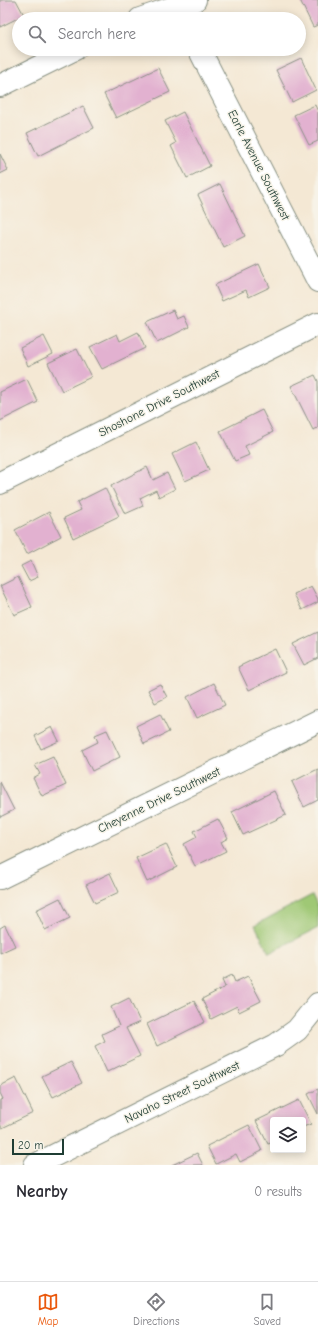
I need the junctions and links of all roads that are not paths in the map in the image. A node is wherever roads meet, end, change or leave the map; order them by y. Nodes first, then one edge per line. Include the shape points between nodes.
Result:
1 (183, 6) edge
2 (163, 12) edge
3 (61, 56) edge
4 (203, 56) edge
5 (0, 86) edge
6 (318, 282) edge
7 (318, 324) edge
8 (0, 483) edge
9 (318, 721) edge
10 (0, 878) edge
11 (318, 1004) edge
12 (36, 1165) edge

1 - 2 street
3 - 5 street
4 - 6 street, Earle Avenue Southwest
7 - 8 street, Shoshone Drive Southwest
9 - 10 street, Cheyenne Drive Southwest
11 - 12 street, Navaho Street Southwest via 297,1030 276,1045

